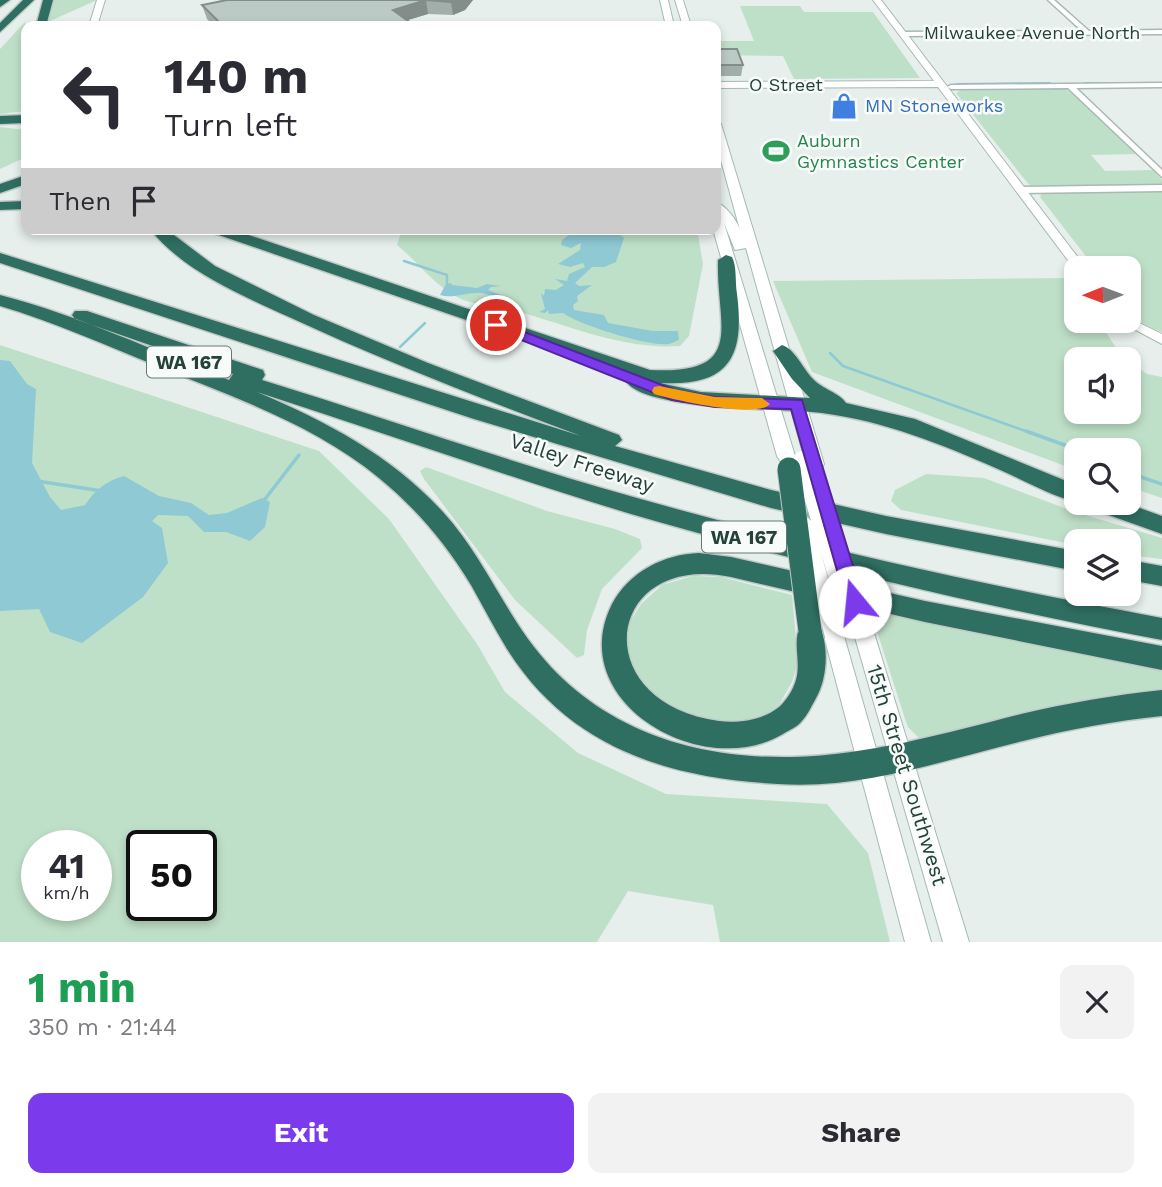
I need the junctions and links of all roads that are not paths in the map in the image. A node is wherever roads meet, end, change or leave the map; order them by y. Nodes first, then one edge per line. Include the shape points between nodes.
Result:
1 (5, 0) edge
2 (29, 0) edge
3 (48, 0) edge
4 (101, 0) edge
5 (664, 0) edge
6 (679, 0) edge
7 (877, 0) edge
8 (1051, 0) edge
9 (18, 4) edge
10 (0, 5) edge
11 (0, 17) edge
12 (42, 21) edge
13 (95, 21) edge
14 (669, 21) edge
15 (685, 21) edge
16 (0, 32) edge
17 (1162, 32) edge
18 (1088, 33) junction
19 (903, 34) junction
20 (721, 85) edge
21 (1162, 85) edge
22 (946, 86) junction
23 (1070, 86) junction
24 (21, 119) edge
25 (0, 120) edge
26 (721, 141) edge
27 (1162, 175) edge
28 (21, 182) edge
29 (1162, 188) edge
30 (0, 189) edge
31 (1020, 190) junction
32 (21, 205) edge
33 (0, 206) edge
34 (721, 211) edge
35 (164, 235) edge
36 (233, 235) edge
37 (720, 235) edge
38 (1071, 256) edge
39 (0, 258) edge
40 (726, 260) junction
41 (0, 286) edge
42 (0, 300) edge
43 (43, 313) junction
44 (471, 315) junction
45 (1141, 330) edge
46 (1162, 340) edge
47 (782, 351) junction
48 (784, 404) junction
49 (335, 409) junction
50 (908, 424) junction
51 (798, 462) junction
52 (1064, 489) edge
53 (771, 499) junction
54 (1134, 515) edge
55 (1162, 525) edge
56 (1064, 559) edge
57 (1141, 572) edge
58 (1162, 576) edge
59 (1162, 629) edge
60 (822, 634) junction
61 (1162, 658) edge
62 (1162, 703) edge
63 (901, 755) junction
64 (871, 761) junction
65 (918, 942) edge
66 (956, 942) edge

1 - 10 highway
2 - 9 highway
3 - 12 highway
4 - 13 street
5 - 14 main road
6 - 15 main road
7 - 19 street
8 - 18 street
9 - 11 highway
9 - 16 highway
17 - 18 street, Milwaukee Avenue North
18 - 19 street, Milwaukee Avenue North
19 - 22 street
20 - 22 street, O Street
21 - 23 street
22 - 23 street
22 - 31 street
23 - 27 street
24 - 25 highway
26 - 47 main road, 15th Street Southwest
28 - 30 highway
29 - 31 street
31 - 38 street
32 - 33 highway
34 - 48 main road via 738,238
35 - 53 highway via 225,280 395,358
36 - 44 highway
37 - 40 main road, 15th Street Southwest
39 - 53 highway, Valley Freeway / WA 167 via 494,418
40 - 44 highway via 730,344 719,363 695,374 649,376
40 - 48 main road, 15th Street Southwest
41 - 49 highway via 314,396
42 - 43 highway, Valley Freeway / WA 167
43 - 49 highway, Valley Freeway / WA 167
43 - 64 highway via 288,412 375,463 456,544 539,672 559,695 608,730 666,755 712,764 794,771
44 - 48 highway via 662,391 715,402
45 - 46 street
47 - 48 main road, 15th Street Southwest
47 - 50 highway via 820,396
48 - 50 highway via 838,409
48 - 51 main road, 15th Street Southwest
48 - 51 main road, 15th Street Southwest
49 - 59 highway, Valley Freeway / WA 167 via 628,505 782,547 1009,600
50 - 52 highway
51 - 60 highway, bridge
51 - 63 main road, 15th Street Southwest, bridge via 860,620
53 - 56 highway, Valley Freeway / WA 167
54 - 55 highway
57 - 58 highway
60 - 61 highway via 810,683 794,708 775,725 746,735 694,732 653,713 626,687 614,646 622,608 646,580 671,567 706,563
60 - 64 main road, 15th Street Southwest
62 - 63 highway via 1098,711
63 - 64 highway
63 - 66 main road, 15th Street Southwest
64 - 65 main road, 15th Street Southwest

